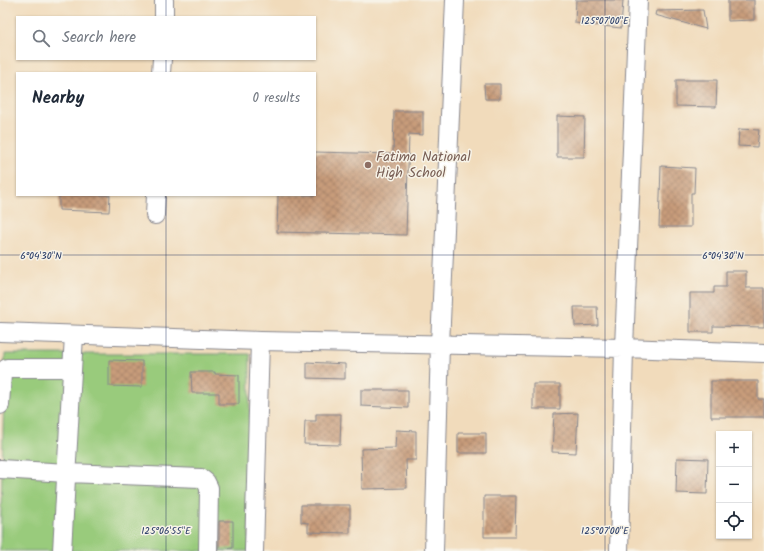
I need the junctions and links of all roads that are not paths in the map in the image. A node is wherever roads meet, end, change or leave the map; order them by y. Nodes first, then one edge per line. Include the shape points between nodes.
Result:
1 (164, 0) edge
2 (455, 0) edge
3 (638, 0) edge
4 (164, 16) edge
5 (162, 60) edge
6 (161, 72) edge
7 (156, 196) edge
8 (155, 215) dead end
9 (0, 332) edge
10 (74, 335) junction
11 (260, 341) junction
12 (440, 345) junction
13 (624, 348) junction
14 (764, 353) edge
15 (72, 368) junction
16 (0, 405) edge
17 (0, 469) edge
18 (67, 473) junction
19 (62, 551) edge
20 (208, 551) edge
21 (254, 551) edge
22 (434, 551) edge
23 (619, 551) edge

1 - 4 street
2 - 12 street
3 - 13 street
5 - 6 street
7 - 8 street
9 - 10 street
10 - 11 street
10 - 15 street
11 - 12 street
11 - 21 street
12 - 13 street
12 - 22 street
13 - 14 street
13 - 23 street
15 - 16 street via 7,368 2,374
15 - 18 street
17 - 18 street
18 - 19 street
18 - 20 street via 201,478 209,488

